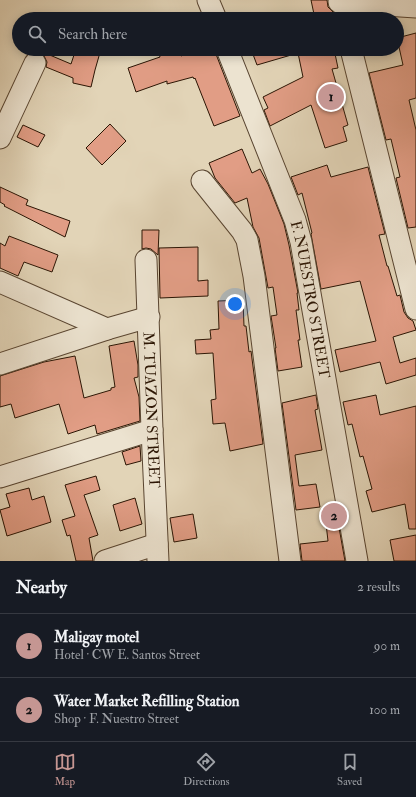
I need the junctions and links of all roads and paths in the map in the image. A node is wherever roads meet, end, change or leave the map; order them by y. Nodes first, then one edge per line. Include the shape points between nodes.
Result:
1 (208, 0) edge
2 (340, 7) edge
3 (416, 7) edge
4 (213, 12) edge
5 (230, 56) edge
6 (353, 56) edge
7 (35, 63) dead end
8 (0, 138) edge
9 (202, 180) dead end
10 (146, 260) dead end
11 (0, 282) edge
12 (415, 298) edge
13 (148, 317) junction
14 (107, 329) junction
15 (0, 364) edge
16 (152, 430) junction
17 (0, 477) edge
18 (158, 552) edge
19 (105, 561) edge
20 (290, 561) edge
21 (357, 561) edge

1 - 4 street
2 - 3 street
5 - 21 street, F. NUESTRO STREET via 294,220 300,242
6 - 12 street
7 - 8 street
9 - 20 street via 247,240 254,276
10 - 13 street, M. TUAZON STREET
11 - 14 street
13 - 14 street
13 - 16 street, M. TUAZON STREET
14 - 15 street
16 - 17 street
16 - 18 street, M. TUAZON STREET
18 - 19 street

